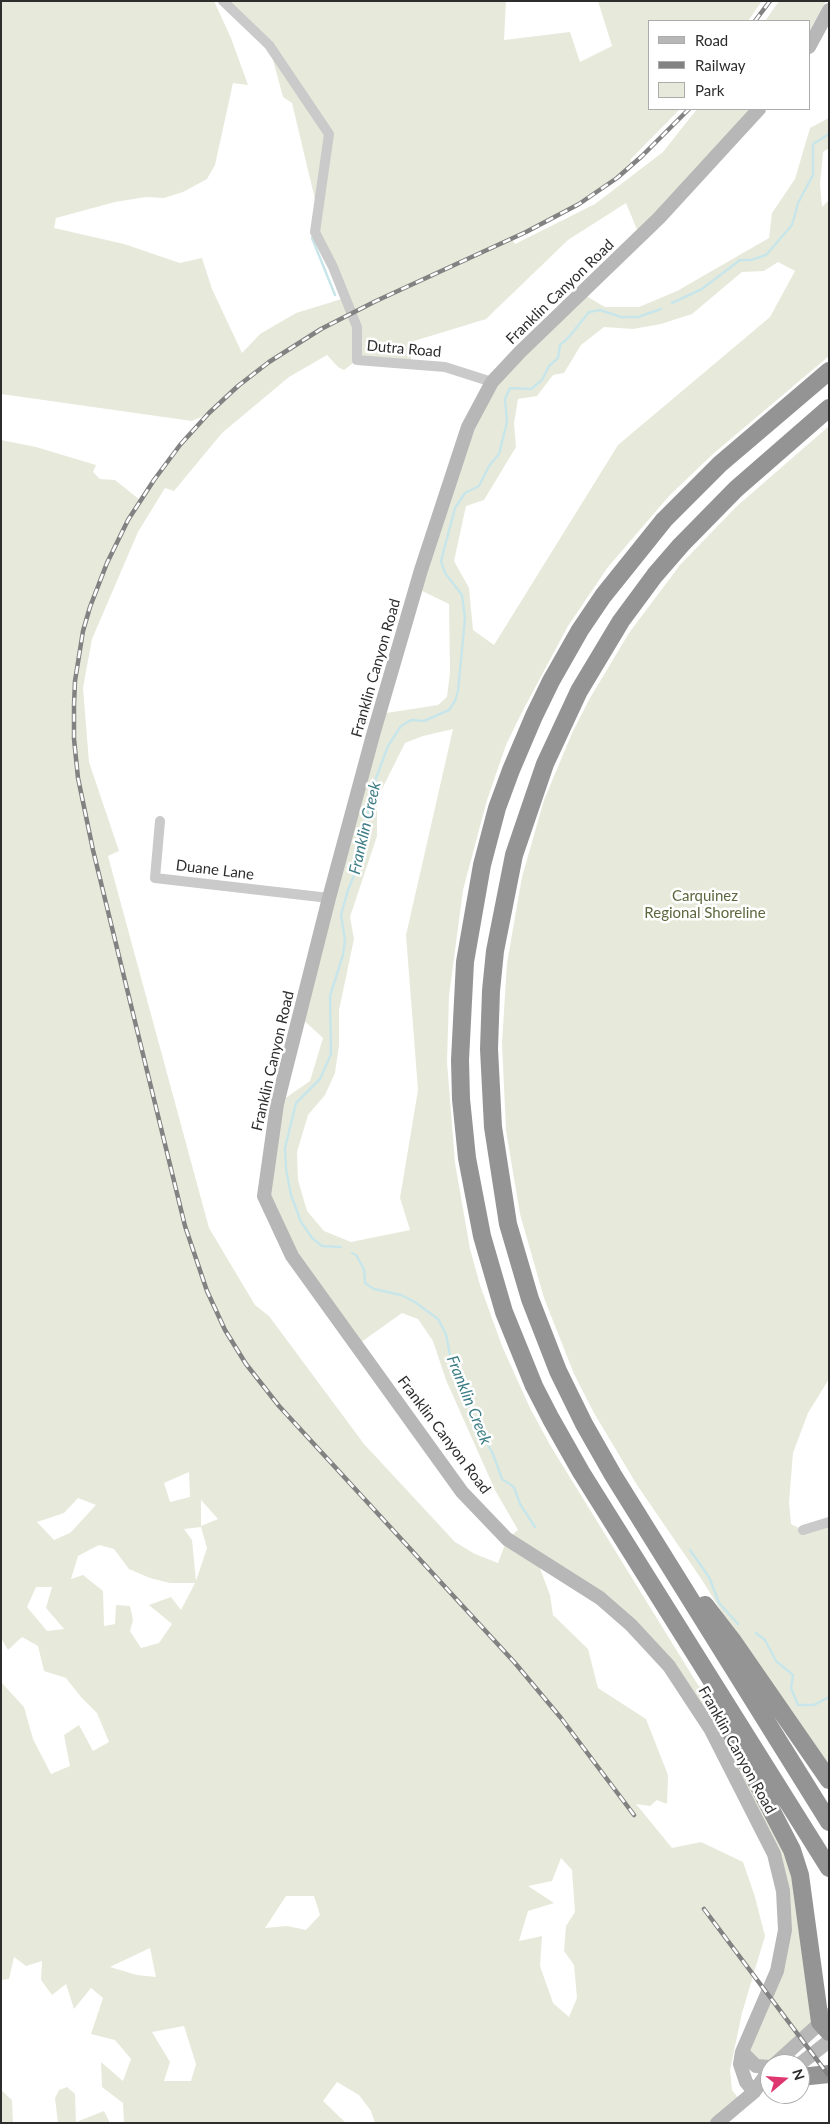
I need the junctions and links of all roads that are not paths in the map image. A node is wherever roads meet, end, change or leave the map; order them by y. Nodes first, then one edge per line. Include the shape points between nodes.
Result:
1 (223, 1) edge
2 (829, 10) edge
3 (810, 45) edge
4 (758, 110) edge
5 (829, 372) edge
6 (492, 382) junction
7 (829, 408) edge
8 (160, 821) dead end
9 (329, 898) junction
10 (829, 1522) edge
11 (643, 1525) junction
12 (803, 1530) dead end
13 (675, 1622) junction
14 (829, 1780) edge
15 (829, 1822) edge
16 (829, 1868) edge
17 (826, 2023) edge
18 (829, 2041) edge
19 (742, 2052) junction
20 (787, 2054) edge
21 (810, 2056) edge
22 (760, 2067) edge
23 (829, 2074) edge
24 (810, 2075) edge
25 (760, 2083) edge
26 (760, 2089) edge
27 (754, 2092) junction
28 (717, 2123) edge

1 - 6 street, Dutra Road via 269,45 329,134 316,232 357,327 357,360 445,367
2 - 3 street
4 - 6 street, Franklin Canyon Road via 659,218
5 - 13 highway via 720,464 678,506 620,573 580,630 534,716 504,789 482,865 464,962 460,1031 462,1119 475,1207 498,1293 518,1348 551,1419
6 - 9 street, Franklin Canyon Road via 468,428 424,562
7 - 11 highway via 694,530 643,590 606,643 568,711 537,782 514,855 498,933 490,1010 489,1089 498,1166 511,1233 530,1299 558,1371 588,1432
8 - 9 street, Duane Lane via 155,878
9 - 19 street, Franklin Canyon Road via 277,1104 264,1196 292,1256 462,1492 507,1539 600,1598 632,1625 669,1666 710,1730 774,1854 783,1892 785,1930 777,1972
10 - 12 street
11 - 14 highway via 732,1640
11 - 15 highway
13 - 16 highway
13 - 17 highway via 792,1850 800,1875
17 - 20 street
18 - 21 street
19 - 22 street
19 - 27 street, Franklin Canyon Road via 742,2072
23 - 24 highway
25 - 27 street
26 - 27 street
27 - 28 street

